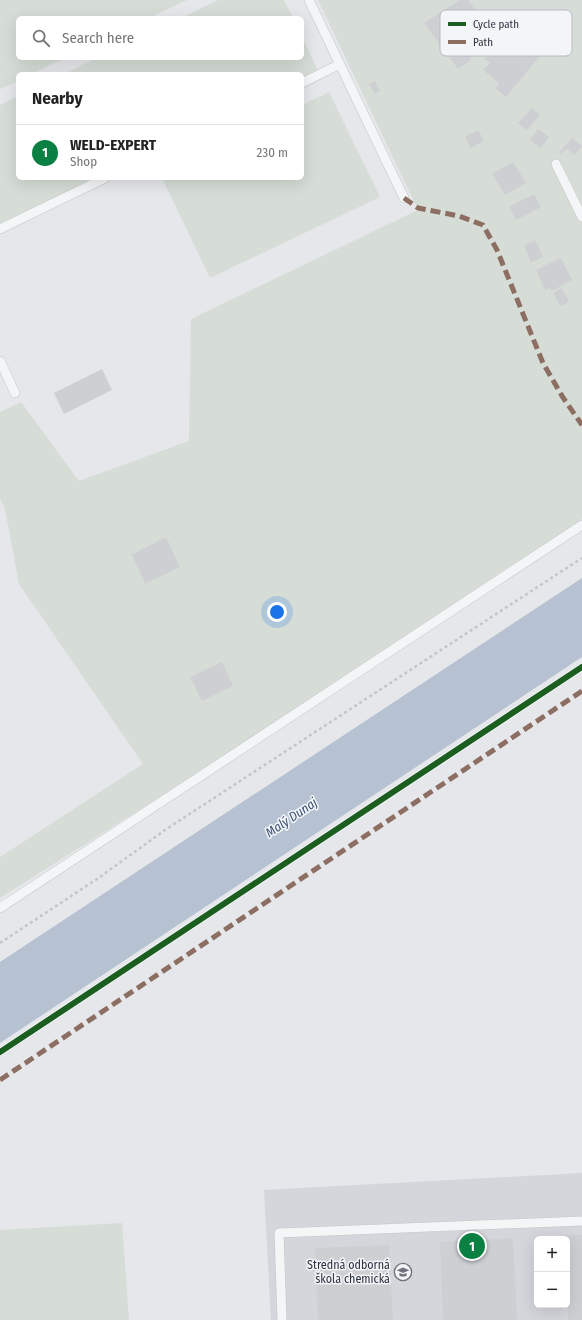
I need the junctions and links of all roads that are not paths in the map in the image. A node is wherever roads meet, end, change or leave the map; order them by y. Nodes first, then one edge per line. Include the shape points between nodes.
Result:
1 (309, 0) edge
2 (340, 64) junction
3 (304, 82) edge
4 (556, 164) dead end
5 (101, 180) edge
6 (404, 198) dead end
7 (582, 217) edge
8 (0, 229) edge
9 (0, 361) edge
10 (15, 393) dead end
11 (582, 525) edge
12 (0, 908) edge
13 (582, 1222) edge
14 (282, 1320) edge

1 - 2 lane
2 - 3 lane
2 - 6 lane
4 - 7 lane
5 - 8 lane
9 - 10 lane
11 - 12 lane
13 - 14 lane via 278,1233

